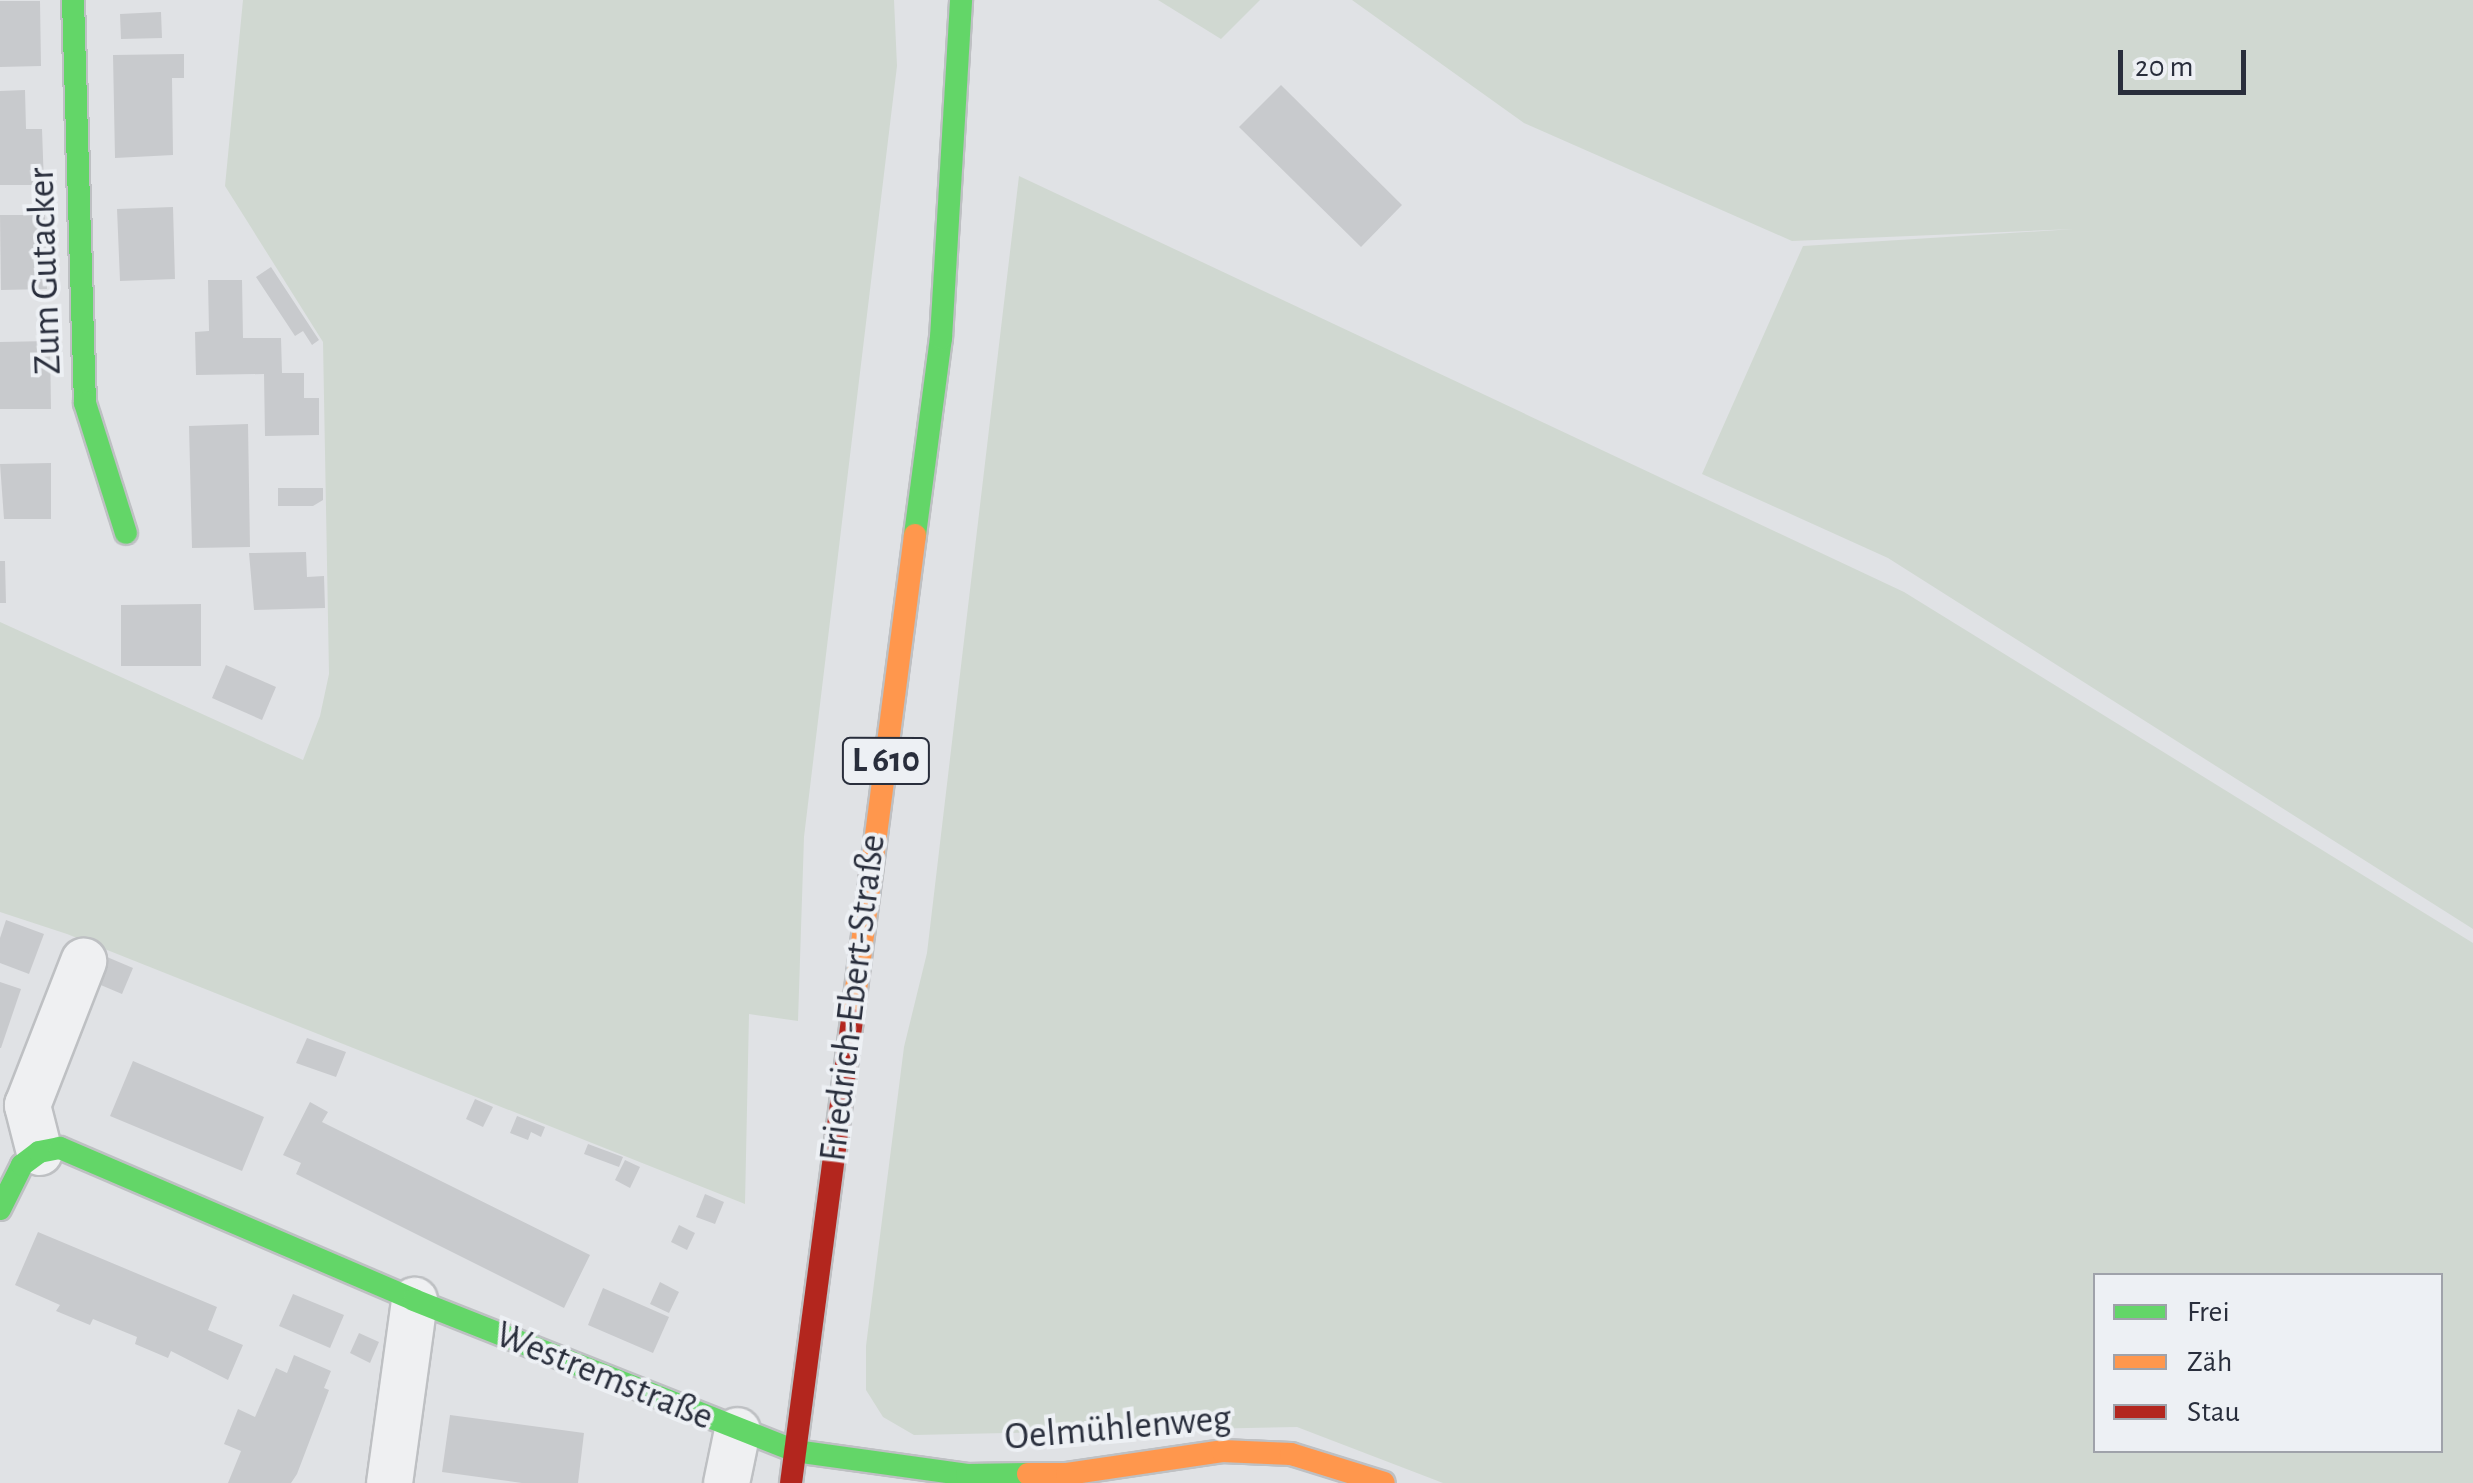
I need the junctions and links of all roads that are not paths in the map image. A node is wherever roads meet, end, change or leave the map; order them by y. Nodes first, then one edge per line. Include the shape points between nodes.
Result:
1 (73, 0) edge
2 (961, 0) edge
3 (126, 533) dead end
4 (83, 961) dead end
5 (39, 1152) junction
6 (0, 1209) edge
7 (414, 1300) junction
8 (737, 1430) junction
9 (795, 1451) junction
10 (389, 1483) edge
11 (726, 1483) edge
12 (791, 1483) edge
13 (1384, 1483) edge

1 - 3 street, Zum Gutacker via 85,403
2 - 9 street, Friedrich-Ebert-Straße / L 610 via 941,338
4 - 5 street via 27,1104
5 - 6 street via 22,1166
5 - 7 street, Westremstraße via 60,1148 79,1155
7 - 8 street, Westremstraße
7 - 10 street
8 - 9 street, Westremstraße
8 - 11 street
9 - 12 street, Friedrich-Ebert-Straße / L 610
9 - 13 street, Oelmühlenweg via 967,1476 1067,1474 1222,1451 1291,1454

